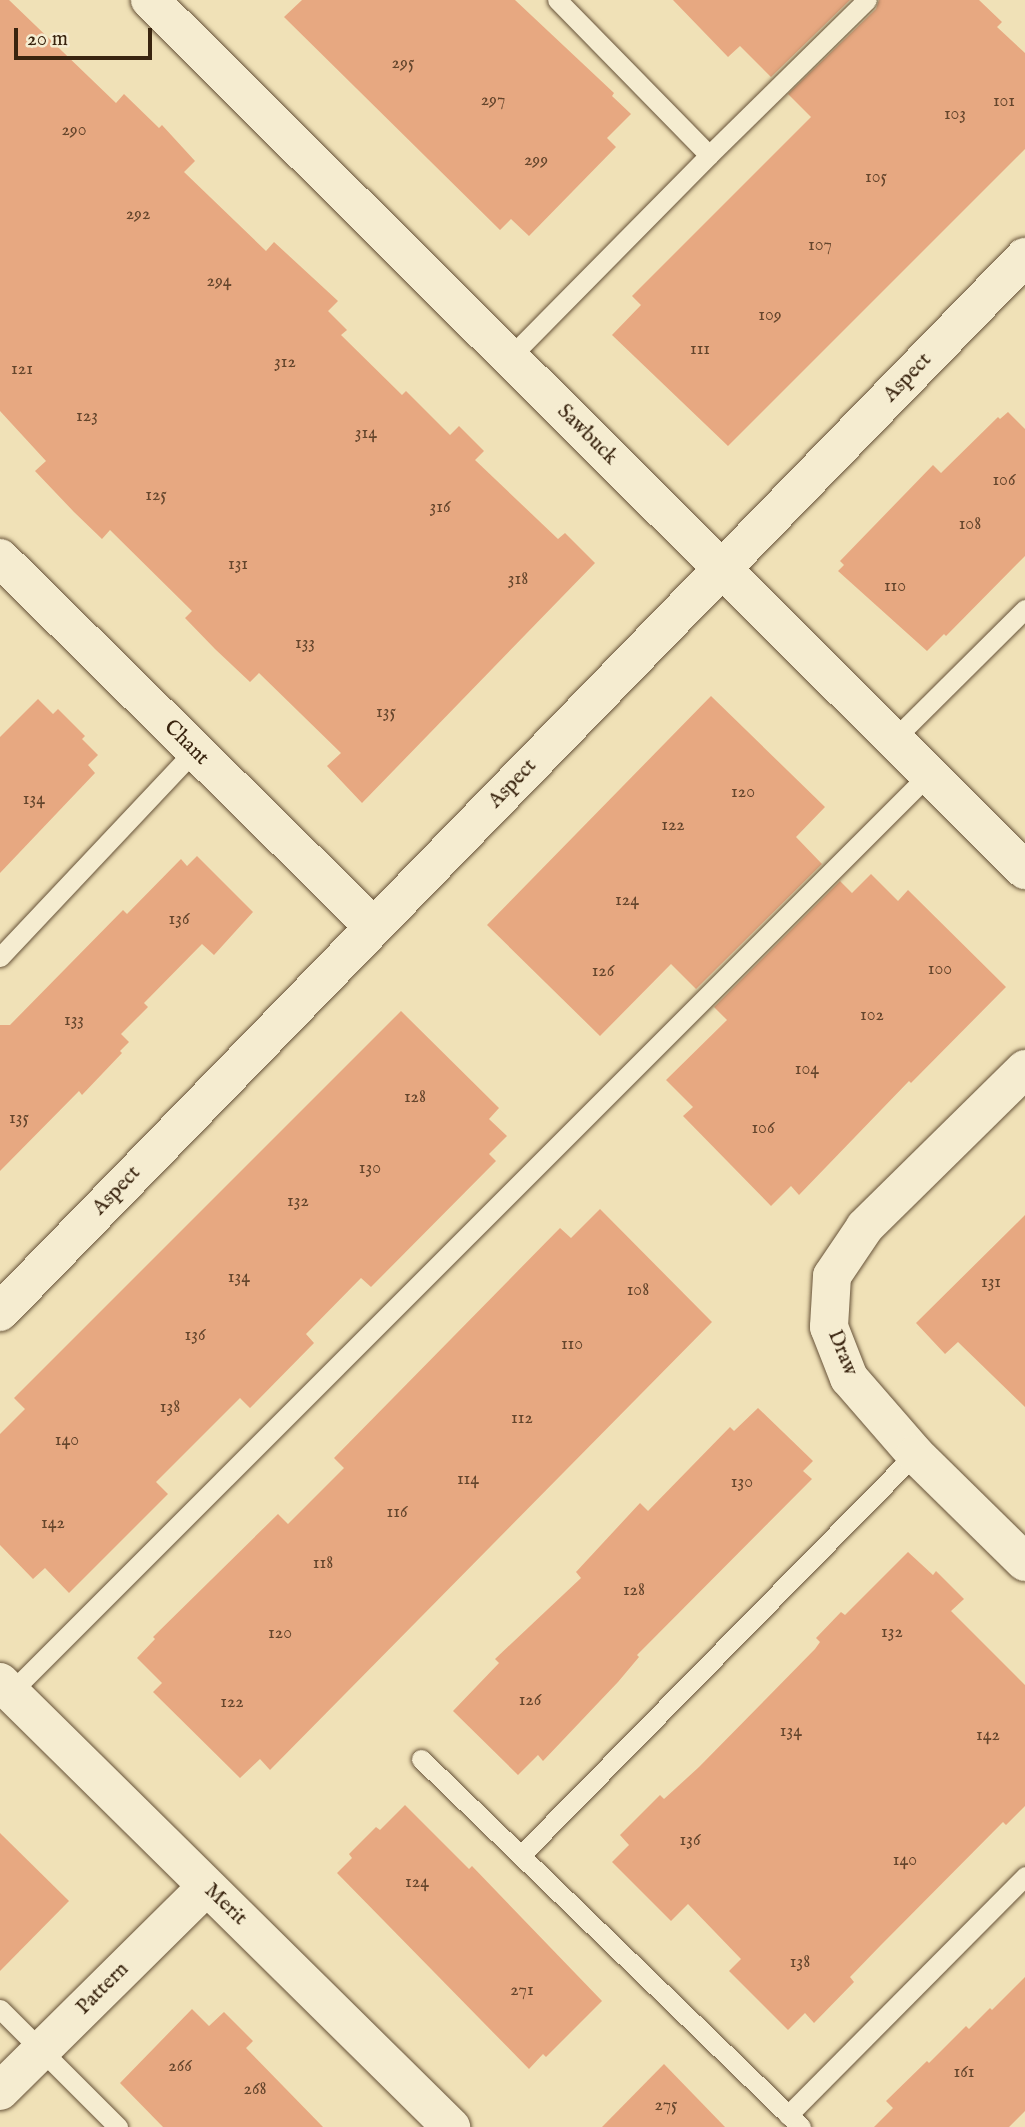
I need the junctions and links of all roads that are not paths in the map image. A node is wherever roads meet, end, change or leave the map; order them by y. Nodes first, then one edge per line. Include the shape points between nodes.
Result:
1 (150, 0) edge
2 (557, 0) edge
3 (867, 0) edge
4 (709, 155) junction
5 (1025, 257) edge
6 (509, 358) junction
7 (0, 558) edge
8 (722, 569) junction
9 (1025, 609) edge
10 (893, 740) junction
11 (194, 751) junction
12 (928, 775) junction
13 (1025, 870) edge
14 (374, 927) junction
15 (0, 957) edge
16 (1025, 1069) edge
17 (0, 1312) edge
18 (915, 1454) junction
19 (1025, 1562) edge
20 (5, 1688) edge
21 (421, 1759) dead end
22 (521, 1855) junction
23 (1025, 1876) edge
24 (206, 1886) junction
25 (0, 2009) edge
26 (41, 2050) junction
27 (0, 2091) edge
28 (795, 2121) edge
29 (118, 2127) edge
30 (451, 2127) edge

1 - 6 street, Sawbuck
2 - 4 lane
3 - 4 lane
4 - 6 lane
5 - 8 street, Aspect
6 - 8 street, Sawbuck
7 - 11 street, Chant
8 - 10 street, Sawbuck
8 - 14 street, Aspect
9 - 10 lane
10 - 12 street, Sawbuck
11 - 14 street, Chant
11 - 15 lane
12 - 13 street, Sawbuck
12 - 20 lane
14 - 17 street, Aspect
16 - 18 street, Draw via 865,1227 832,1276 829,1327 849,1377
18 - 19 street, Draw
18 - 22 lane
20 - 24 street, Merit
21 - 22 lane
22 - 28 lane
23 - 28 lane
24 - 26 street, Pattern
24 - 30 street, Merit
25 - 26 lane
26 - 27 street, Pattern
26 - 29 lane

